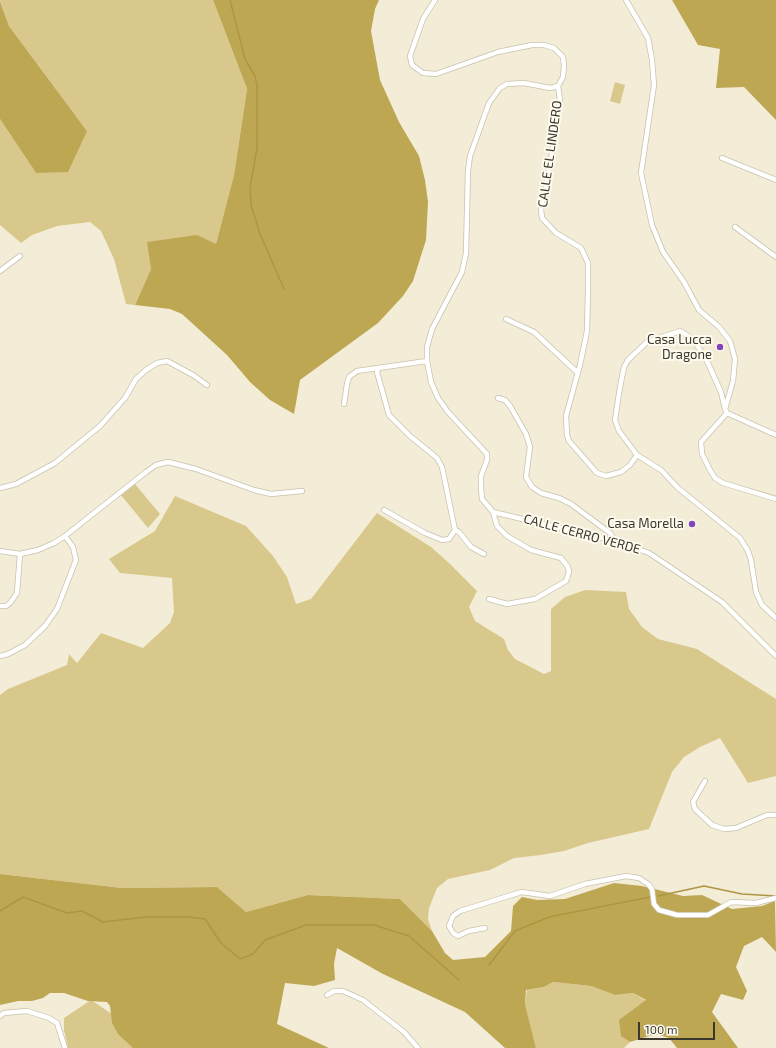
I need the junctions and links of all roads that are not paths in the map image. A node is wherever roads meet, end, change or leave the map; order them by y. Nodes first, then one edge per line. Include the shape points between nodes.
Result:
1 (435, 0) edge
2 (626, 0) edge
3 (558, 86) junction
4 (722, 158) dead end
5 (776, 180) edge
6 (735, 227) dead end
7 (20, 256) dead end
8 (776, 257) edge
9 (0, 271) edge
10 (506, 319) dead end
11 (427, 361) junction
12 (378, 369) junction
13 (578, 373) junction
14 (207, 385) dead end
15 (498, 398) dead end
16 (344, 404) dead end
17 (726, 411) junction
18 (776, 435) edge
19 (638, 455) junction
20 (0, 488) edge
21 (302, 492) dead end
22 (776, 499) edge
23 (384, 510) dead end
24 (493, 512) junction
25 (455, 530) junction
26 (65, 536) junction
27 (615, 541) junction
28 (0, 550) edge
29 (20, 554) junction
30 (484, 554) dead end
31 (489, 599) dead end
32 (0, 606) edge
33 (776, 618) edge
34 (0, 656) edge
35 (776, 656) edge
36 (705, 781) dead end
37 (776, 815) edge
38 (776, 898) edge
39 (485, 928) dead end
40 (327, 995) dead end
41 (0, 1016) edge
42 (65, 1048) edge
43 (418, 1048) edge

1 - 3 street, CALLE EL LINDERO via 423,19 410,56 412,65 417,70 436,74 498,52 544,45 554,48 563,57 563,77
2 - 17 street via 648,38 652,60 654,85 641,173 652,225 663,252 684,282 699,310 719,327 732,345 735,360
3 - 11 street via 550,88 524,83 507,84 500,88 489,103 470,156 466,253 462,272 432,329 427,347
3 - 13 street, CALLE EL LINDERO via 560,100 542,218 556,233 581,248 588,263 587,330
4 - 5 street
6 - 8 street
7 - 9 street
10 - 13 street via 534,332
11 - 12 street
11 - 24 street via 438,398 487,454 481,476 482,499
12 - 16 street via 353,373 347,384
12 - 25 street via 389,415 436,458 442,467
13 - 19 street, CALLE EL LINDERO via 566,416 569,440 597,473 606,476 622,472
14 - 20 street via 167,361 157,363 136,379 125,398 100,426 55,463 16,484
15 - 27 street via 505,400 510,406 526,434 530,447 526,477 532,487 571,504 607,530
17 - 18 street
17 - 19 street via 716,380 693,339 680,331 647,342 632,354 624,367 615,420 619,432
17 - 22 street via 701,442 702,454 710,470 715,478 724,483
19 - 33 street via 660,470 678,488 740,538 751,560 756,592 762,605
21 - 26 street via 271,494 168,462 156,465 146,472
23 - 25 street via 424,533 442,540 449,539
24 - 27 street, CALLE CERRO VERDE
24 - 31 street via 497,526 507,536 531,550 561,558 569,572 566,581 534,599 506,604
25 - 30 street via 471,547
26 - 29 street via 38,550
26 - 34 street via 73,547 76,560 57,608 45,626 25,645
27 - 35 street, CALLE CERRO VERDE via 649,553 722,602
28 - 29 street
29 - 32 street via 17,593 10,603
36 - 37 street via 693,802 695,809 712,825 724,829 736,828 767,815
38 - 39 street via 761,903 731,902 708,915 677,916 658,910 648,884 639,878 626,876 585,884 550,896 522,892 460,911 453,916 449,926 458,936
40 - 43 street via 334,991 343,991 363,1000 404,1032
41 - 42 street via 4,1013 27,1012 49,1018 57,1023

